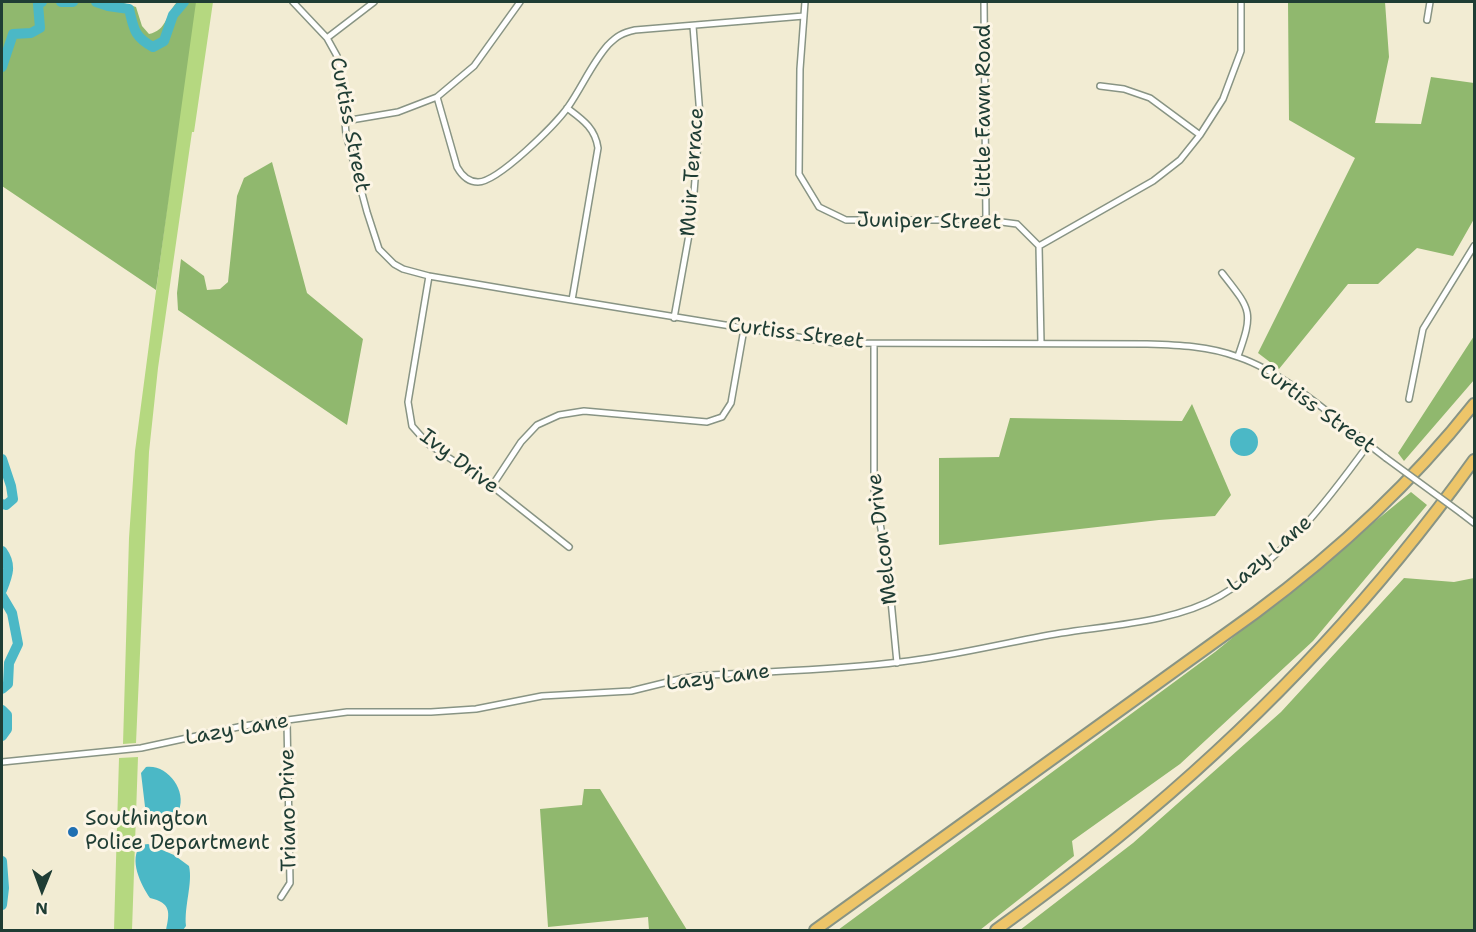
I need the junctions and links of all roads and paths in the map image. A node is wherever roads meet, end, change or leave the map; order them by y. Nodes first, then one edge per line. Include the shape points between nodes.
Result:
1 (293, 2) edge
2 (374, 2) edge
3 (520, 2) edge
4 (806, 2) edge
5 (984, 2) edge
6 (1241, 2) edge
7 (1430, 2) edge
8 (804, 16) junction
9 (1427, 20) dead end
10 (693, 26) junction
11 (327, 38) junction
12 (1101, 86) dead end
13 (437, 97) junction
14 (567, 108) junction
15 (345, 121) junction
16 (1200, 135) junction
17 (986, 220) junction
18 (1038, 246) junction
19 (1474, 246) edge
20 (1222, 273) dead end
21 (429, 276) junction
22 (572, 300) junction
23 (674, 318) junction
24 (744, 330) junction
25 (1041, 343) junction
26 (874, 344) junction
27 (1238, 356) junction
28 (1409, 399) dead end
29 (1474, 404) edge
30 (1368, 445) junction
31 (1474, 460) edge
32 (492, 486) junction
33 (1474, 523) edge
34 (570, 547) dead end
35 (897, 663) junction
36 (287, 721) junction
37 (2, 762) edge
38 (281, 897) dead end
39 (815, 930) edge
40 (996, 930) edge

1 - 11 street, Curtiss Street
2 - 11 street
3 - 13 street via 474,66
4 - 8 street, Juniper Street
5 - 17 street, Little Fawn Road
6 - 16 street via 1241,51 1223,99
7 - 9 street
8 - 10 street
8 - 17 street, Juniper Street via 799,174 819,207 846,220
10 - 14 street via 620,33 606,47
10 - 23 street, Muir Terrace via 700,116 692,218
11 - 15 street, Curtiss Street via 339,63
12 - 16 street via 1150,98
13 - 14 street via 457,167 468,180 480,182 530,148
13 - 15 street via 398,112
14 - 22 street via 590,125 598,148
15 - 21 street, Curtiss Street via 350,152 380,249 403,269
16 - 18 street via 1180,160 1153,181
17 - 18 street, Juniper Street via 1017,224
18 - 25 street
19 - 28 street via 1424,328
20 - 27 street via 1245,302 1249,326
21 - 22 street, Curtiss Street
21 - 32 street, Ivy Drive via 408,402 412,426 428,444
22 - 23 street, Curtiss Street
23 - 24 street, Curtiss Street
24 - 26 street, Curtiss Street via 835,343
24 - 32 street via 731,403 722,417 707,422 584,411 559,415 537,425
25 - 26 street, Curtiss Street
25 - 27 street, Curtiss Street via 1173,345
26 - 35 street, Melcon Drive via 874,489 888,569
27 - 30 street, Curtiss Street via 1284,380
29 - 39 highway via 1390,499 1291,587
30 - 33 street, Curtiss Street, bridge
30 - 35 street, Lazy Lane via 1298,534 1220,596 1195,609
31 - 40 highway via 1383,577 1269,700 1146,814
32 - 34 street, Ivy Drive
35 - 36 street, Lazy Lane via 710,675 631,691 542,696 476,709 347,712
36 - 37 street, Lazy Lane via 243,726 141,748
36 - 38 street, Triano Drive via 290,883

